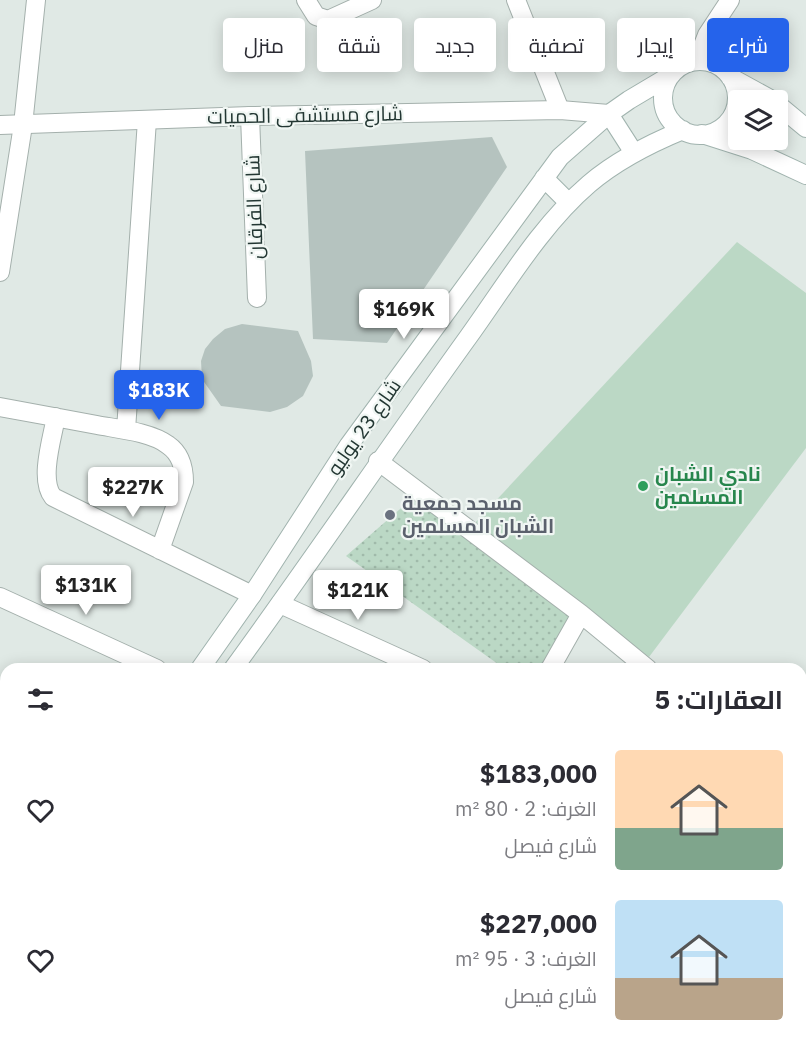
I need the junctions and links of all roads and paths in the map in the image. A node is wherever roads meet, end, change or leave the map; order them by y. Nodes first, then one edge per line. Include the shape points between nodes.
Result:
1 (36, 0) edge
2 (306, 0) edge
3 (372, 0) edge
4 (516, 0) edge
5 (730, 0) edge
6 (697, 61) junction
7 (671, 75) junction
8 (730, 77) junction
9 (754, 90) edge
10 (560, 111) junction
11 (788, 112) edge
12 (609, 114) junction
13 (250, 116) junction
14 (147, 120) junction
15 (804, 123) edge
16 (0, 125) edge
17 (22, 125) junction
18 (683, 130) junction
19 (702, 134) junction
20 (634, 153) junction
21 (806, 175) edge
22 (544, 178) junction
23 (569, 203) junction
24 (0, 272) edge
25 (257, 298) dead end
26 (0, 407) edge
27 (56, 417) junction
28 (126, 430) junction
29 (378, 461) junction
30 (160, 550) junction
31 (252, 595) junction
32 (0, 597) edge
33 (280, 604) junction
34 (581, 614) junction
35 (144, 663) edge
36 (204, 663) edge
37 (237, 663) edge
38 (393, 663) edge
39 (553, 663) edge
40 (641, 663) edge

1 - 17 street
2 - 3 street via 322,20
4 - 10 street
5 - 6 street via 707,35
6 - 7 street
6 - 8 street via 716,64
7 - 12 street, شارع 23 يوليو
7 - 18 street via 664,105 674,124
8 - 9 street
8 - 19 street via 737,97 735,108 723,127
10 - 12 street, شارع مستشفى الحميات
10 - 13 street, شارع مستشفى الحميات
11 - 15 street
12 - 20 street
12 - 22 street, شارع 23 يوليو via 560,158
13 - 14 street, شارع مستشفى الحميات
13 - 25 street, شارع الفرقان
14 - 17 street, شارع مستشفى الحميات
14 - 28 street
16 - 17 street, شارع مستشفى الحميات
17 - 24 street
18 - 19 street
18 - 20 street, شارع 23 يوليو
19 - 21 street via 752,150
20 - 23 street, شارع 23 يوليو
22 - 23 street
22 - 31 street, شارع 23 يوليو via 350,445
23 - 29 street, شارع 23 يوليو via 548,226
26 - 27 street
27 - 28 street
27 - 30 street via 46,479 48,492 58,501
28 - 30 street via 167,444 181,460 184,482
29 - 33 street, شارع 23 يوليو
29 - 34 street
30 - 31 street
31 - 36 street, شارع 23 يوليو
32 - 35 street
33 - 37 street, شارع 23 يوليو
33 - 38 street
34 - 39 street
34 - 40 street

